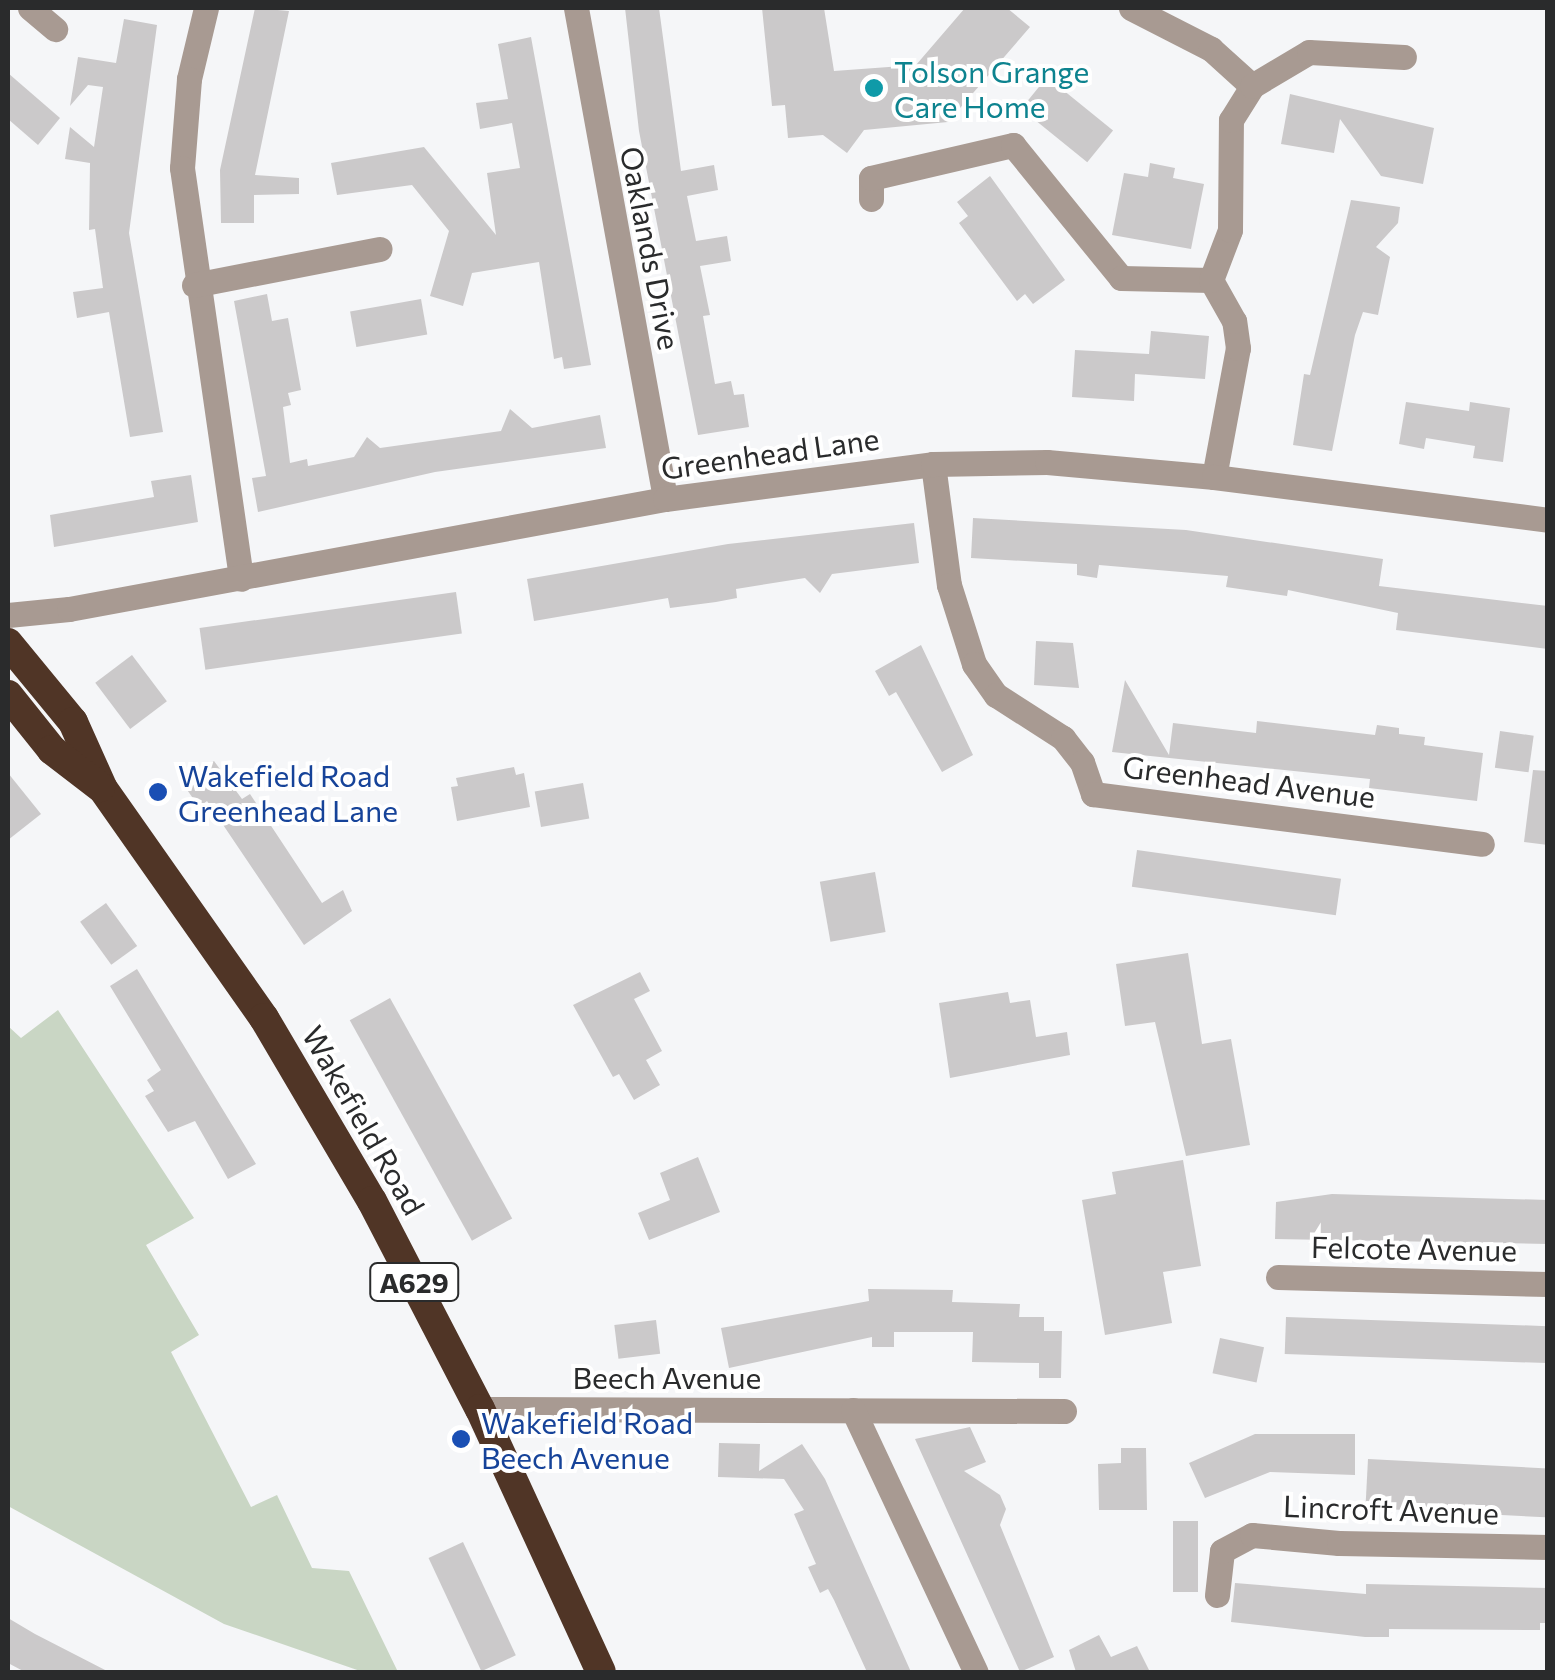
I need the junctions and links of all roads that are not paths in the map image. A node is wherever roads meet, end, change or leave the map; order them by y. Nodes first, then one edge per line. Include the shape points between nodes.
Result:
1 (30, 8) edge
2 (206, 8) edge
3 (576, 8) edge
4 (1132, 8) edge
5 (55, 29) dead end
6 (1404, 57) dead end
7 (1252, 86) junction
8 (871, 199) dead end
9 (380, 249) dead end
10 (1211, 280) junction
11 (194, 284) junction
12 (933, 464) junction
13 (1214, 476) junction
14 (666, 499) junction
15 (1548, 520) edge
16 (242, 579) junction
17 (8, 614) edge
18 (8, 643) edge
19 (8, 695) edge
20 (103, 789) junction
21 (1482, 844) dead end
22 (1278, 1277) dead end
23 (1548, 1284) edge
24 (480, 1408) junction
25 (853, 1410) junction
26 (1064, 1410) dead end
27 (1548, 1547) edge
28 (1217, 1595) dead end
29 (601, 1672) edge
30 (976, 1672) edge

1 - 5 street
2 - 11 street via 189,80 182,168
3 - 14 street, Oaklands Drive
4 - 7 street via 1212,50
6 - 7 street via 1309,52
7 - 10 street via 1231,120 1230,230
8 - 10 street via 872,178 1013,145 1122,278
9 - 11 street
10 - 13 street via 1234,320 1238,348
11 - 16 street
12 - 13 street, Greenhead Lane via 1047,462
12 - 14 street, Greenhead Lane
12 - 21 street, Greenhead Avenue via 949,585 974,664 996,694 1063,738 1082,762 1093,794
13 - 15 street, Greenhead Lane
14 - 16 street, Greenhead Lane
16 - 17 street, Greenhead Lane
18 - 20 highway, Wakefield Road / A629 via 73,722
19 - 20 highway, Wakefield Road / A629 via 52,750
20 - 24 highway, Wakefield Road / A629 via 264,1018 372,1201
22 - 23 street, Felcote Avenue
24 - 25 street, Beech Avenue
24 - 29 highway, Wakefield Road / A629
25 - 26 street, Beech Avenue
25 - 30 street
27 - 28 street, Lincroft Avenue via 1338,1544 1252,1535 1222,1550

